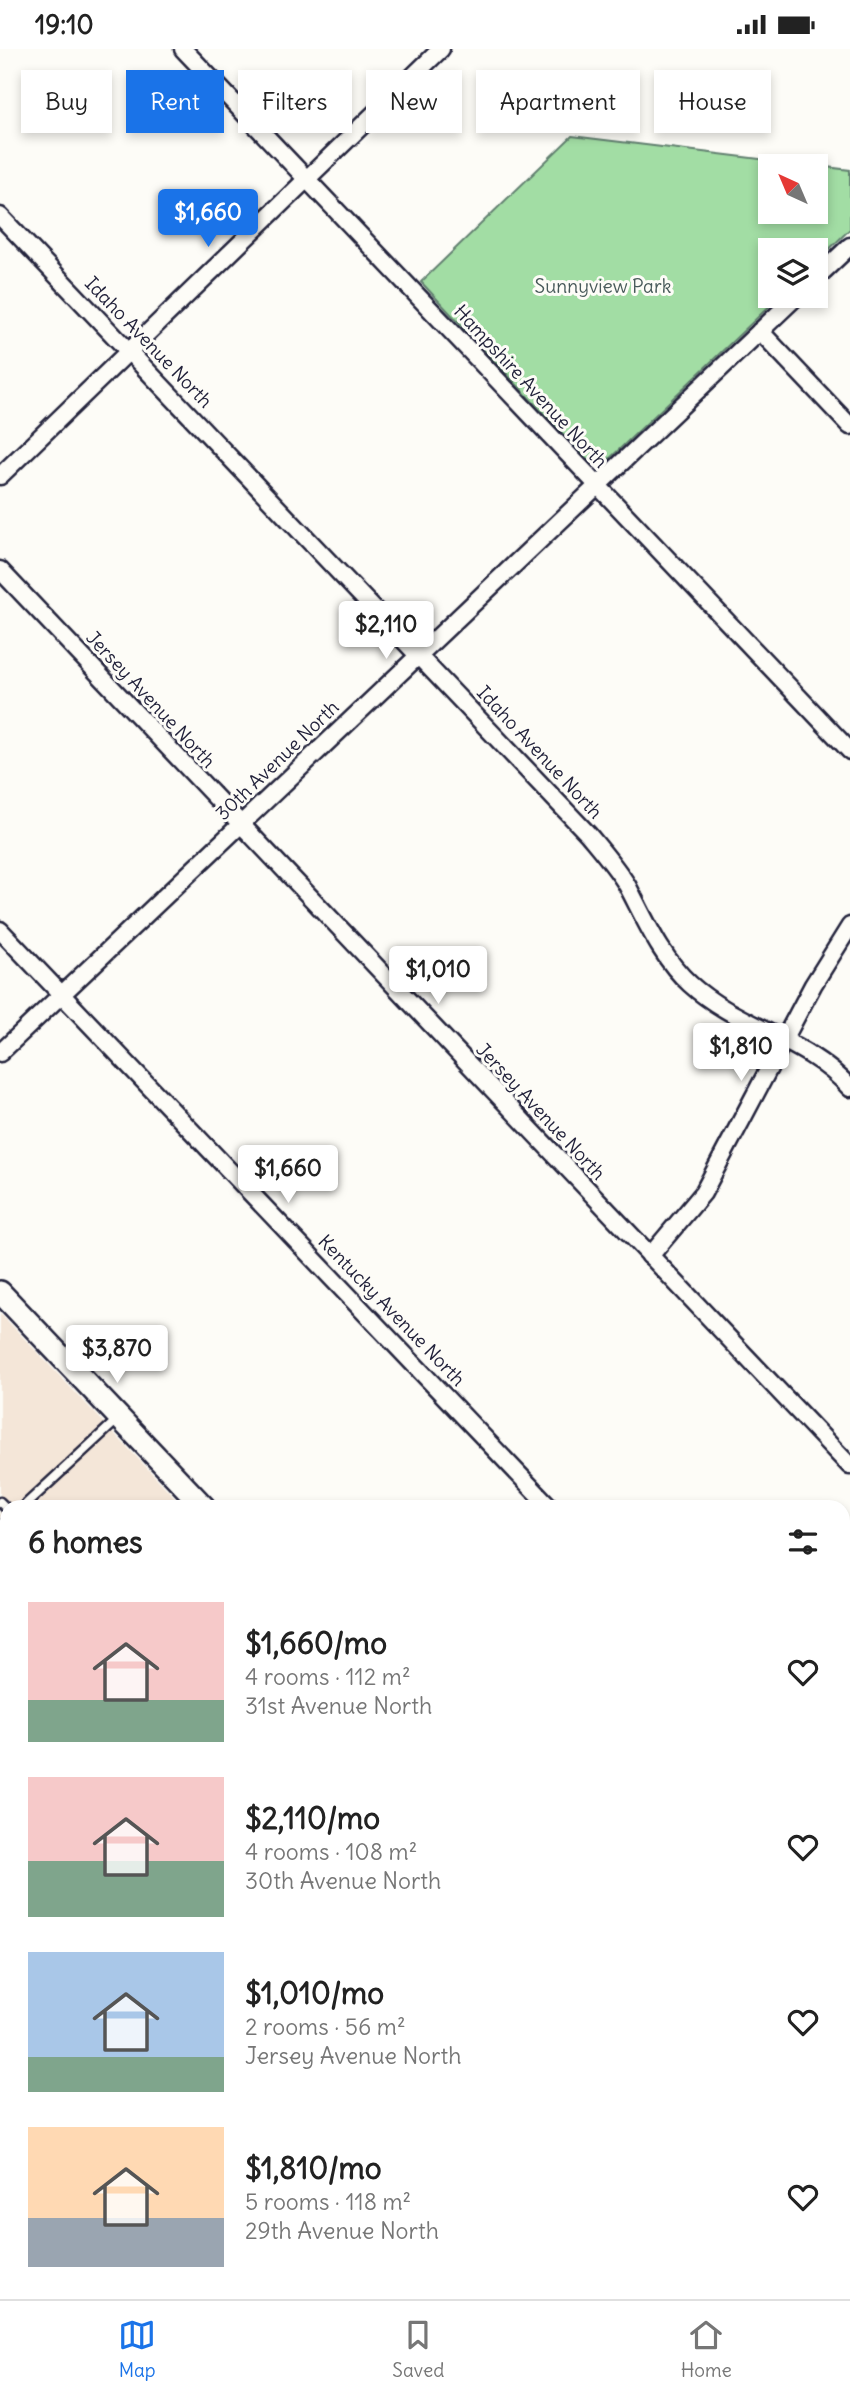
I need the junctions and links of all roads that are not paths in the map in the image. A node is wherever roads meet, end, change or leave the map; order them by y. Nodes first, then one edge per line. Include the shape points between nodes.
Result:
1 (183, 49) edge
2 (441, 49) edge
3 (306, 179) junction
4 (0, 216) edge
5 (850, 246) edge
6 (828, 267) edge
7 (784, 308) edge
8 (760, 331) junction
9 (129, 351) junction
10 (850, 426) edge
11 (0, 475) edge
12 (597, 486) junction
13 (0, 570) edge
14 (419, 654) junction
15 (850, 751) edge
16 (240, 825) junction
17 (850, 926) edge
18 (0, 930) edge
19 (62, 994) junction
20 (783, 1041) junction
21 (0, 1053) edge
22 (850, 1088) edge
23 (650, 1257) junction
24 (0, 1293) edge
25 (119, 1417) junction
26 (850, 1466) edge
27 (30, 1500) edge
28 (197, 1500) edge
29 (543, 1500) edge

1 - 3 street, Hampshire Avenue North
2 - 3 street
3 - 9 street
3 - 12 street, Hampshire Avenue North
4 - 9 street, Idaho Avenue North
5 - 6 street
7 - 8 street, 30th Avenue North
8 - 10 street
8 - 12 street, 30th Avenue North
9 - 11 street
9 - 14 street, Idaho Avenue North
12 - 14 street, 30th Avenue North
12 - 15 street, Hampshire Avenue North
13 - 16 street, Jersey Avenue North
14 - 16 street, 30th Avenue North
14 - 20 street, Idaho Avenue North via 609,858 667,956 687,981 720,1008
16 - 19 street, 30th Avenue North
16 - 23 street, Jersey Avenue North
17 - 20 street
18 - 19 street, Kentucky Avenue North
19 - 21 street, 30th Avenue North
19 - 29 street, Kentucky Avenue North
20 - 22 street, Idaho Avenue North via 826,1065
20 - 23 street via 704,1193
23 - 26 street, Jersey Avenue North
24 - 25 street
25 - 27 lane
25 - 28 street

